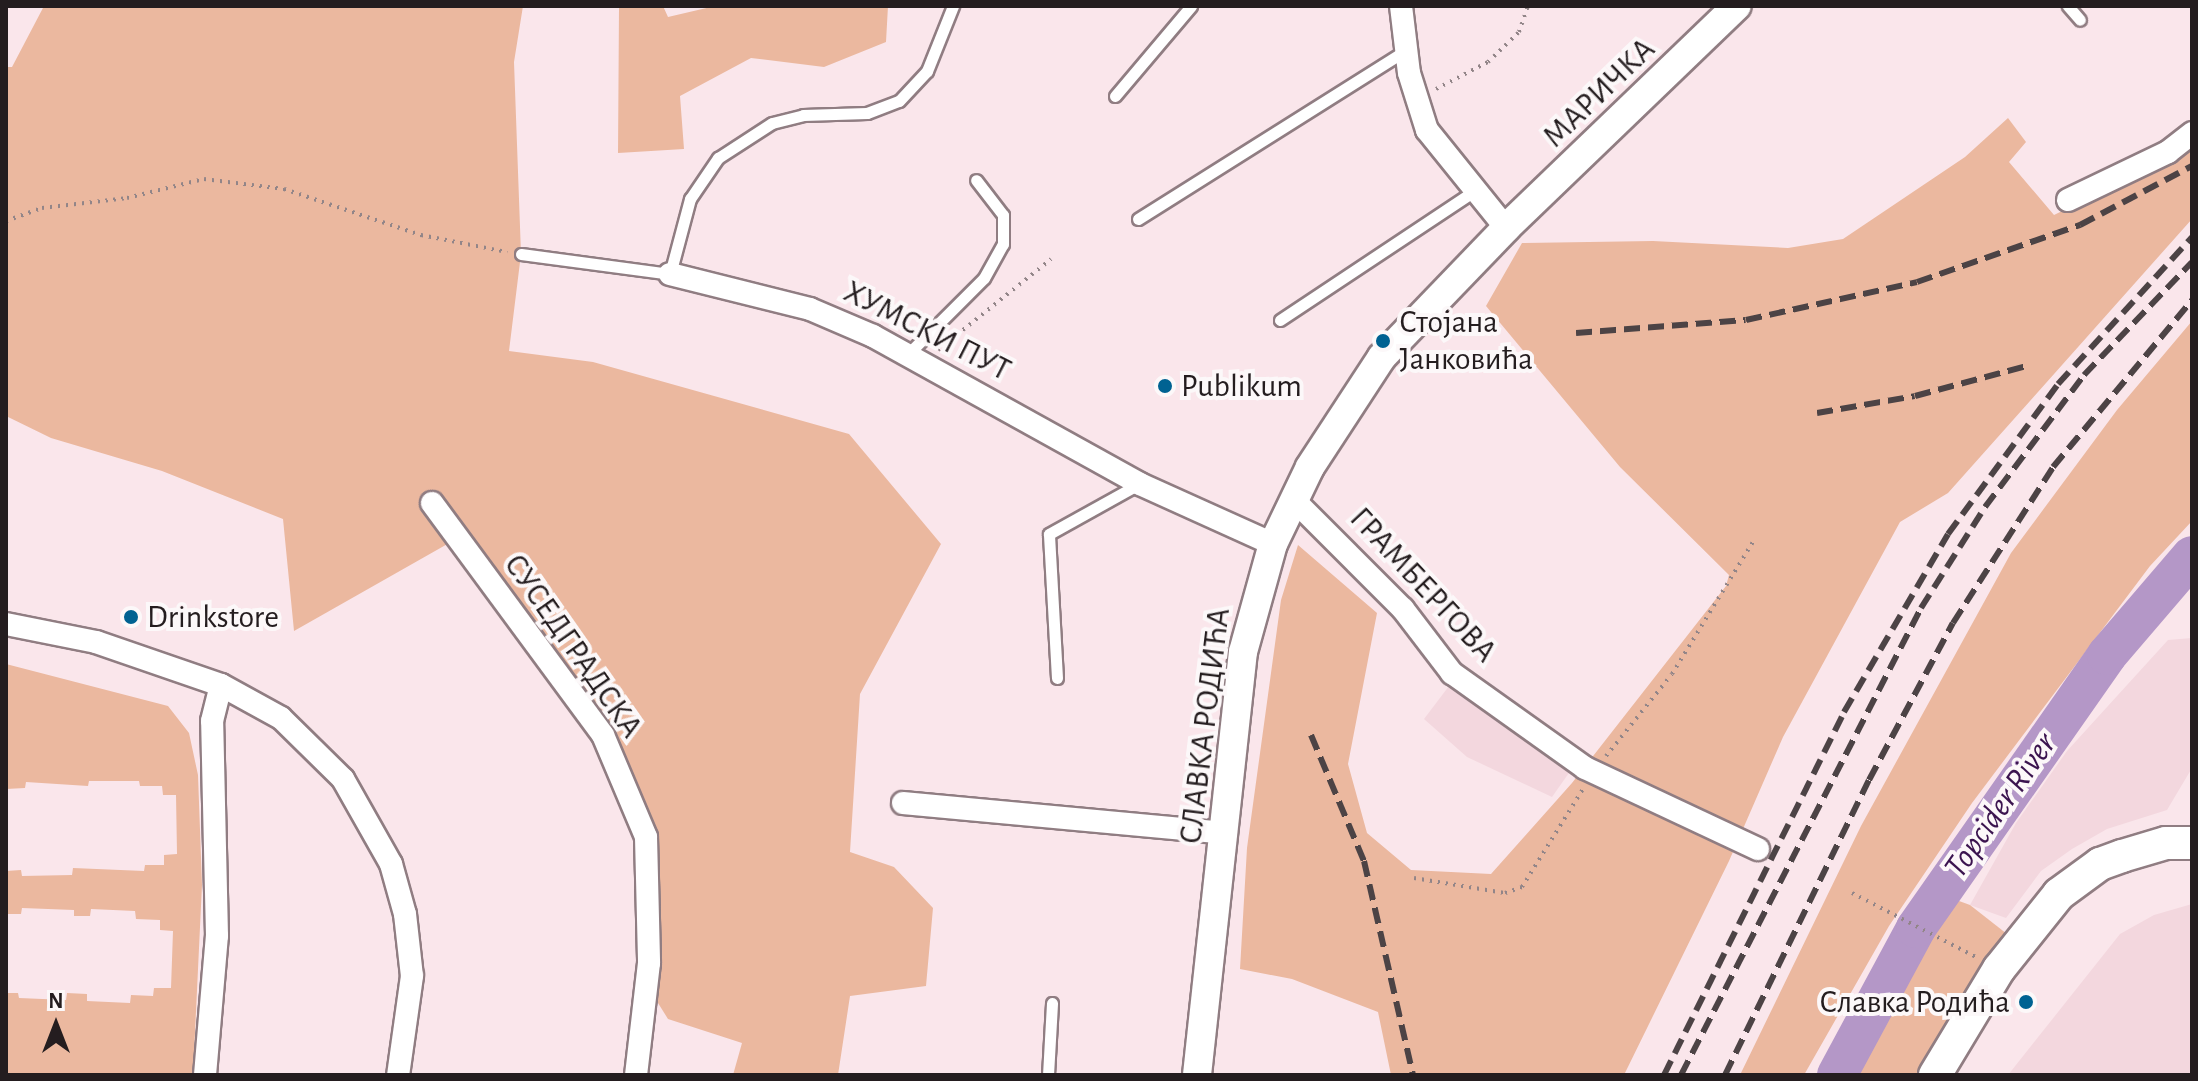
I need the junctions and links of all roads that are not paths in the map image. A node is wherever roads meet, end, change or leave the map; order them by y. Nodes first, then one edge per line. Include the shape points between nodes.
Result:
1 (953, 6) edge
2 (1191, 6) edge
3 (1401, 6) edge
4 (1737, 6) edge
5 (2068, 6) edge
6 (2080, 20) dead end
7 (1405, 51) junction
8 (1115, 96) dead end
9 (2192, 133) edge
10 (976, 180) dead end
11 (1473, 192) junction
12 (2068, 200) dead end
13 (1138, 219) dead end
14 (1506, 228) junction
15 (521, 254) road end
16 (670, 274) junction
17 (1280, 320) dead end
18 (915, 358) junction
19 (1140, 484) junction
20 (1294, 500) junction
21 (432, 503) dead end
22 (1273, 544) junction
23 (6, 624) edge
24 (1057, 678) dead end
25 (221, 685) junction
26 (903, 803) dead end
27 (1225, 833) junction
28 (2192, 843) edge
29 (1758, 849) dead end
30 (1052, 1003) dead end
31 (205, 1075) edge
32 (398, 1075) edge
33 (636, 1075) edge
34 (1048, 1075) edge
35 (1197, 1075) edge
36 (1935, 1075) edge

1 - 16 lane via 927,71 899,101 867,113 803,115 772,123 718,158 690,199
2 - 8 lane
3 - 7 street
4 - 14 street, МАРИЧКА
5 - 6 lane
7 - 11 street via 1427,130
7 - 13 lane
9 - 12 street via 2168,152
10 - 18 lane via 1003,215 1003,244 984,278
11 - 14 street
11 - 17 lane
14 - 20 street, СЛАВКА РОДИЋА via 1382,357 1332,429
15 - 16 lane, ХУМСКИ ПУТ
16 - 18 street, ХУМСКИ ПУТ via 810,309
18 - 19 street, ХУМСКИ ПУТ
19 - 22 street, ХУМСКИ ПУТ
19 - 24 lane via 1049,534
20 - 22 street, СЛАВКА РОДИЋА
20 - 29 street, ГРАМБЕРГОВА via 1403,609 1452,673 1585,768
21 - 33 street, СУСЕДГРАДСКА via 603,735 646,837 649,963
22 - 27 street, СЛАВКА РОДИЋА via 1243,652
23 - 25 street via 159,660
25 - 31 street via 212,721 217,936
25 - 32 street via 281,718 328,763 360,804 391,864 405,914 412,976
26 - 27 street
27 - 35 street, СЛАВКА РОДИЋА
28 - 36 main road via 2166,843 2100,864 2044,910 1999,969
30 - 34 lane

